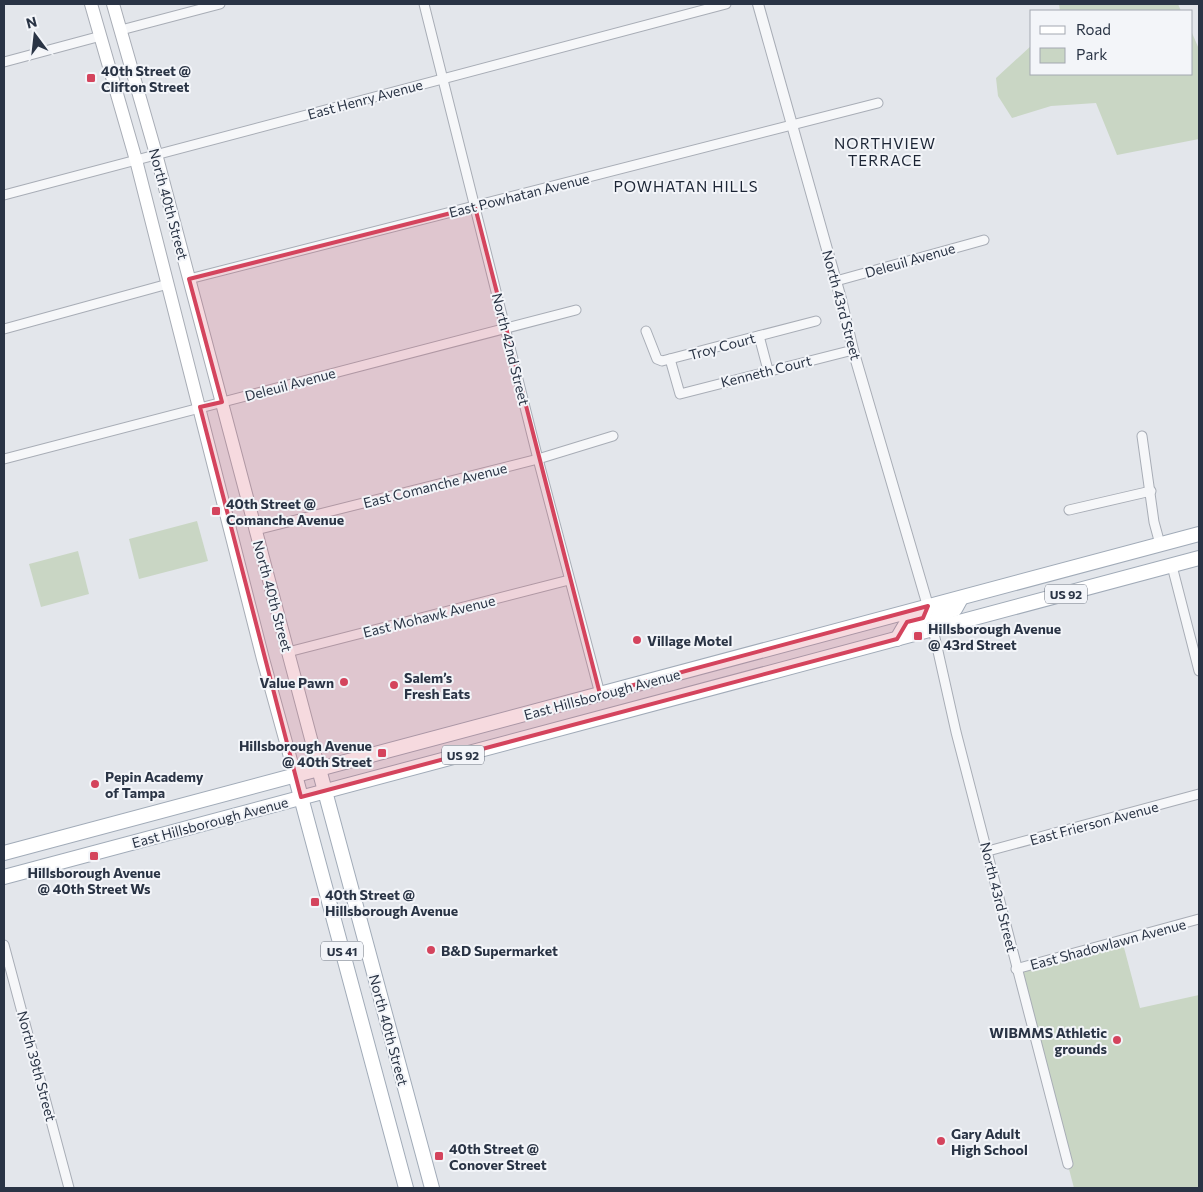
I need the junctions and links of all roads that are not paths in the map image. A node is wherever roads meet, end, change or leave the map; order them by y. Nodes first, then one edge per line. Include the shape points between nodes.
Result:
1 (91, 4) edge
2 (113, 4) edge
3 (220, 4) edge
4 (424, 4) edge
5 (726, 4) edge
6 (758, 4) edge
7 (121, 30) junction
8 (101, 36) junction
9 (4, 62) edge
10 (443, 79) junction
11 (878, 103) dead end
12 (792, 125) junction
13 (156, 154) junction
14 (136, 160) junction
15 (4, 195) edge
16 (475, 207) junction
17 (984, 240) dead end
18 (189, 279) junction
19 (836, 281) junction
20 (168, 284) junction
21 (576, 310) dead end
22 (816, 321) dead end
23 (505, 328) junction
24 (4, 329) edge
25 (646, 332) dead end
26 (759, 336) junction
27 (853, 350) junction
28 (670, 359) junction
29 (768, 370) junction
30 (222, 402) junction
31 (200, 407) junction
32 (613, 436) dead end
33 (1142, 436) dead end
34 (4, 459) edge
35 (538, 459) junction
36 (1151, 491) junction
37 (1069, 510) dead end
38 (256, 530) junction
39 (1199, 534) edge
40 (1160, 544) junction
41 (1199, 558) edge
42 (1172, 566) junction
43 (569, 580) junction
44 (962, 598) junction
45 (928, 606) junction
46 (933, 629) junction
47 (897, 639) junction
48 (288, 652) junction
49 (1199, 671) edge
50 (600, 694) junction
51 (319, 769) junction
52 (295, 775) junction
53 (325, 791) junction
54 (1199, 794) edge
55 (301, 797) junction
56 (23, 848) junction
57 (988, 851) junction
58 (4, 853) edge
59 (4, 862) edge
60 (4, 877) edge
61 (1199, 919) edge
62 (4, 945) edge
63 (1016, 969) junction
64 (1068, 1164) dead end
65 (69, 1188) edge
66 (406, 1188) edge
67 (432, 1188) edge

1 - 8 main road, North 40th Street
2 - 7 main road, North 40th Street
3 - 7 street
4 - 10 street, North 42nd Street
5 - 10 street, East Henry Avenue
6 - 12 street, North 43rd Street
7 - 13 main road, North 40th Street
8 - 9 street
8 - 14 main road, North 40th Street
10 - 13 street, East Henry Avenue
10 - 16 street, North 42nd Street
11 - 12 street, East Powhatan Avenue
12 - 16 street, East Powhatan Avenue
12 - 19 street, North 43rd Street
13 - 14 street, East Henry Avenue
13 - 18 main road, North 40th Street
14 - 15 street, East Henry Avenue
14 - 20 main road, North 40th Street
16 - 18 street, East Powhatan Avenue
16 - 23 street, North 42nd Street
17 - 19 street, Deleuil Avenue
18 - 30 main road, North 40th Street
19 - 27 street, North 43rd Street
20 - 24 street
20 - 31 main road, North 40th Street
21 - 23 street, Deleuil Avenue
22 - 26 street, Troy Court
23 - 30 street, Deleuil Avenue
23 - 35 street, North 42nd Street
25 - 28 street, Troy Court via 657,359
26 - 28 street, Troy Court
26 - 29 street
27 - 29 street, Kenneth Court
27 - 45 street, North 43rd Street
28 - 29 street, Kenneth Court via 680,394
30 - 31 street, Deleuil Avenue
30 - 38 main road, North 40th Street
31 - 34 street, Deleuil Avenue
31 - 52 main road, North 40th Street
32 - 35 street, East Comanche Avenue
33 - 36 street
35 - 38 street, East Comanche Avenue
35 - 43 street, North 42nd Street
36 - 37 street
36 - 40 street
38 - 48 main road, North 40th Street
39 - 40 main road, East Hillsborough Avenue / US 92
40 - 44 main road, East Hillsborough Avenue / US 92
41 - 42 main road, East Hillsborough Avenue / US 92
42 - 46 main road, East Hillsborough Avenue / US 92
42 - 49 street
43 - 48 street, East Mohawk Avenue
43 - 50 street, North 42nd Street
44 - 45 main road, East Hillsborough Avenue / US 92
44 - 46 main road via 955,609 939,614
45 - 47 main road via 923,618 907,622
45 - 50 main road, East Hillsborough Avenue / US 92
46 - 47 main road, East Hillsborough Avenue / US 92
46 - 57 street, North 43rd Street
47 - 53 main road, East Hillsborough Avenue / US 92
48 - 51 main road, North 40th Street
50 - 51 main road, East Hillsborough Avenue / US 92
51 - 52 main road, East Hillsborough Avenue
51 - 53 main road, North 40th Street / US 41
52 - 55 main road, North 40th Street
52 - 56 main road, East Hillsborough Avenue
53 - 55 main road, East Hillsborough Avenue / US 92
53 - 67 main road, North 40th Street / US 41
54 - 57 street, East Frierson Avenue
55 - 60 main road, East Hillsborough Avenue
55 - 66 main road, North 40th Street / US 41
56 - 58 main road, East Hillsborough Avenue
56 - 59 main road
57 - 63 street, North 43rd Street
61 - 63 street, East Shadowlawn Avenue
62 - 65 street, North 39th Street
63 - 64 street, North 43rd Street

